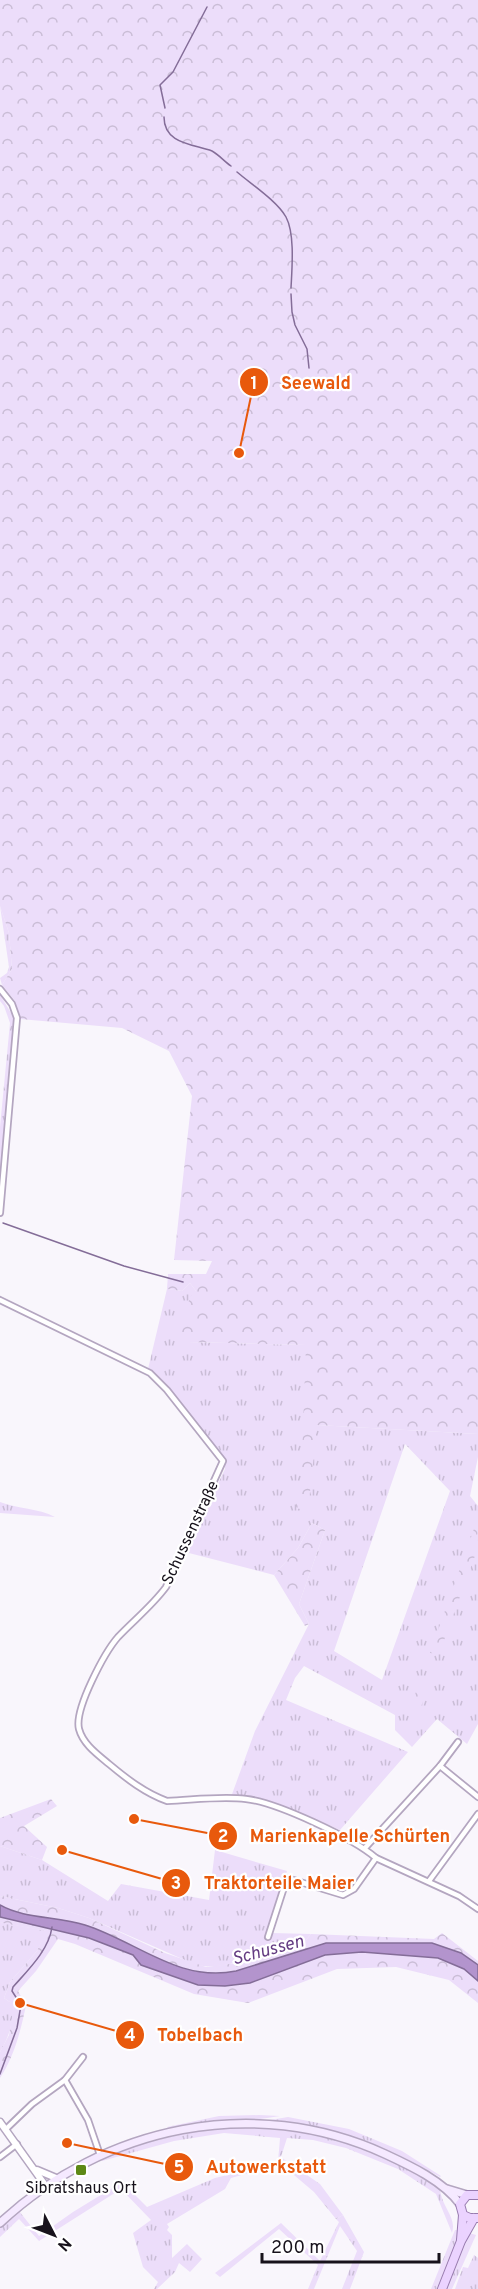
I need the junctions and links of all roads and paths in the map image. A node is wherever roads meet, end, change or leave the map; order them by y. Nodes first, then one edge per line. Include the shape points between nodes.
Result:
1 (0, 990) edge
2 (0, 1213) edge
3 (0, 1300) edge
4 (458, 1742) dead end
5 (440, 1766) junction
6 (478, 1797) edge
7 (478, 1814) edge
8 (365, 1848) junction
9 (376, 1858) junction
10 (429, 1881) junction
11 (478, 1909) edge
12 (268, 1937) dead end
13 (83, 2057) dead end
14 (65, 2080) junction
15 (0, 2122) edge
16 (6, 2129) junction
17 (17, 2144) junction
18 (100, 2155) junction
19 (0, 2157) edge
20 (34, 2169) junction
21 (56, 2178) junction
22 (45, 2185) junction
23 (444, 2188) junction
24 (467, 2195) junction
25 (477, 2195) edge
26 (460, 2204) junction
27 (463, 2214) junction
28 (476, 2218) edge
29 (0, 2223) edge
30 (461, 2241) junction
31 (442, 2289) edge

1 - 2 street via 17,1018
3 - 8 street, Schussenstraße via 150,1373 223,1461 166,1587 153,1605 117,1638 85,1695 79,1712 83,1738 122,1774 158,1798 249,1799 288,1812
4 - 5 street
5 - 6 street
5 - 8 street
7 - 10 street
8 - 9 street, Schussenstraße
9 - 10 street, Schussenstraße
9 - 12 street via 354,1889 343,1895 287,1878
10 - 11 street, Schussenstraße
13 - 14 street
14 - 16 street via 32,2103
14 - 18 street via 88,2120
15 - 16 street
16 - 17 street
17 - 19 street
17 - 20 street
18 - 21 main road
18 - 23 main road via 146,2137 178,2130 274,2125 368,2146
20 - 21 street
20 - 22 street
21 - 22 main road
22 - 29 main road
23 - 24 main road
23 - 26 main road
24 - 25 main road
24 - 26 main road
26 - 27 main road
27 - 28 main road
27 - 30 main road
28 - 30 main road
30 - 31 main road

